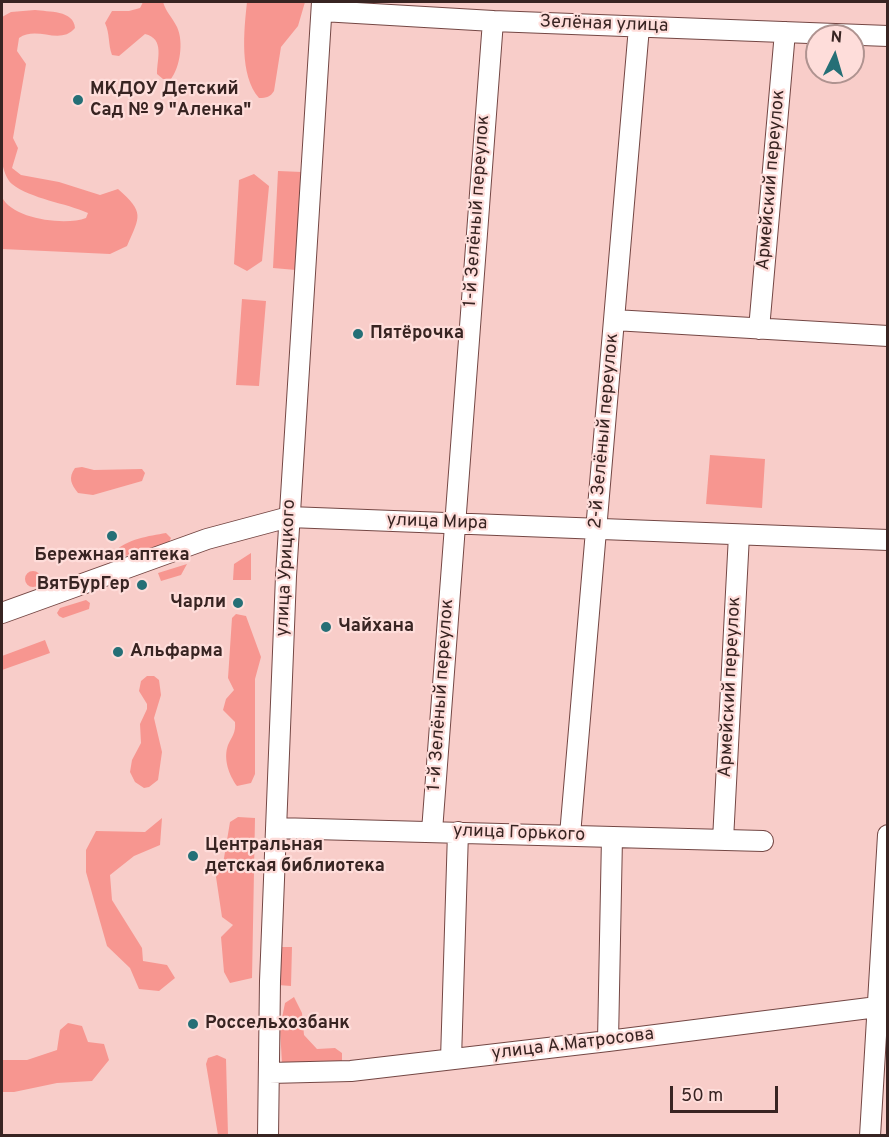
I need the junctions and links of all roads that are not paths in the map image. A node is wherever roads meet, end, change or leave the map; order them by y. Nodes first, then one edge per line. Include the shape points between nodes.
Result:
1 (322, 6) edge
2 (493, 21) junction
3 (639, 27) junction
4 (785, 32) junction
5 (888, 36) edge
6 (614, 320) junction
7 (759, 329) junction
8 (888, 336) edge
9 (289, 517) junction
10 (455, 524) junction
11 (596, 529) junction
12 (739, 535) junction
13 (888, 540) edge
14 (2, 613) edge
15 (276, 828) junction
16 (432, 831) junction
17 (458, 832) junction
18 (570, 835) junction
19 (888, 835) edge
20 (612, 837) junction
21 (723, 840) junction
22 (763, 841) dead end
23 (877, 1007) junction
24 (608, 1041) junction
25 (451, 1059) junction
26 (269, 1073) junction
27 (267, 1136) edge
28 (870, 1136) edge

1 - 2 street, Зелёная улица
1 - 9 street, улица Урицкого
2 - 3 street, Зелёная улица
2 - 10 street, 1-й Зелёный переулок
3 - 4 street, Зелёная улица
3 - 6 street, 2-й Зелёный переулок
4 - 5 street, Зелёная улица
4 - 7 street, Армейский переулок
6 - 7 street
6 - 11 street, 2-й Зелёный переулок
7 - 8 street
9 - 10 street, улица Мира
9 - 14 street, улица Мира via 207,539
9 - 15 street, улица Урицкого
10 - 11 street, улица Мира
10 - 16 street, 1-й Зелёный переулок
11 - 12 street, улица Мира
11 - 18 street, 2-й Зелёный переулок
12 - 13 street, улица Мира
12 - 21 street, Армейский переулок
15 - 16 street, улица Горького
15 - 26 street, улица Урицкого
16 - 17 street, улица Горького
17 - 18 street, улица Горького
17 - 25 street
18 - 20 street, улица Горького
19 - 23 street
20 - 21 street, улица Горького
20 - 24 street
21 - 22 street, улица Горького
23 - 24 street, улица А.Матросова
23 - 28 street
24 - 25 street, улица А.Матросова
25 - 26 street, улица А.Матросова via 351,1071
26 - 27 street, улица Урицкого

